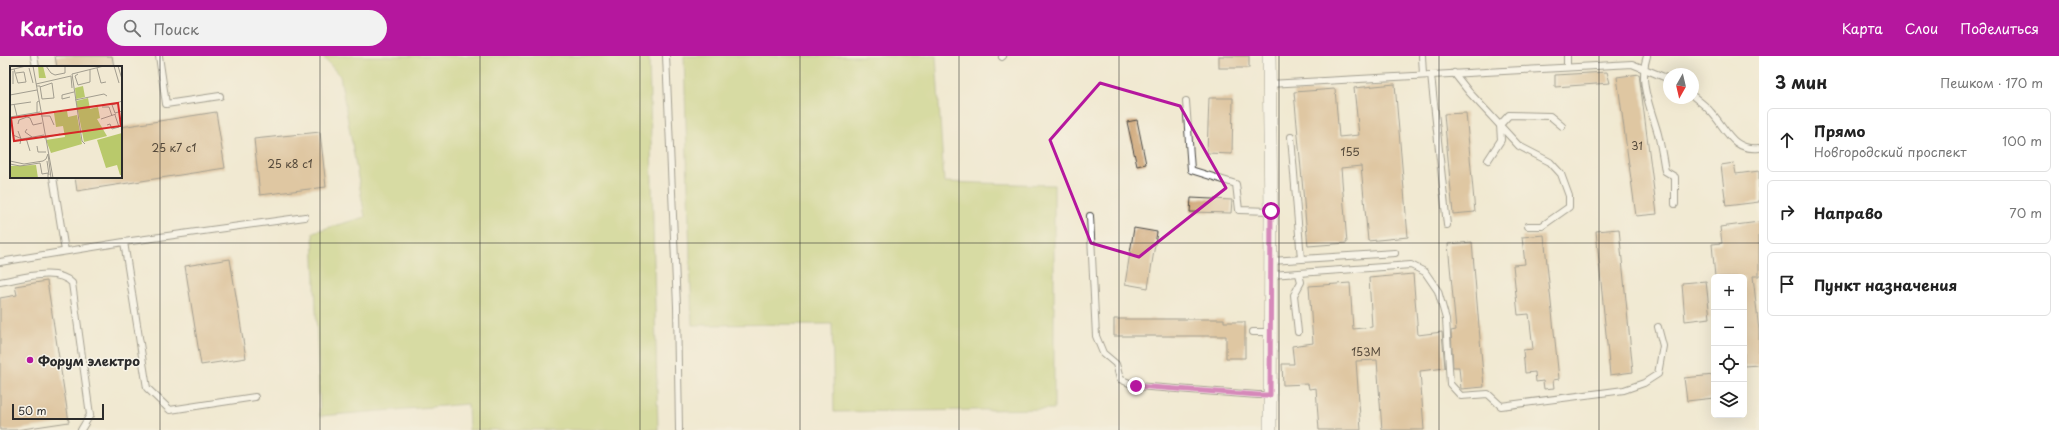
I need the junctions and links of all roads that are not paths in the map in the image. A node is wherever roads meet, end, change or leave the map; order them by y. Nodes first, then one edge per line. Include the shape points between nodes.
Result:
1 (34, 56) edge
2 (159, 56) edge
3 (666, 56) edge
4 (1269, 56) edge
5 (1422, 56) edge
6 (1567, 56) edge
7 (1647, 56) edge
8 (36, 66) edge
9 (1567, 67) junction
10 (1643, 68) junction
11 (1454, 73) junction
12 (1423, 75) junction
13 (1431, 75) junction
14 (1663, 76) edge
15 (1269, 84) junction
16 (220, 96) dead end
17 (1186, 101) dead end
18 (1699, 101) edge
19 (1500, 125) junction
20 (1562, 126) dead end
21 (1291, 137) dead end
22 (1759, 148) edge
23 (1488, 160) dead end
24 (53, 178) edge
25 (1675, 204) dead end
26 (1271, 211) junction
27 (1090, 216) dead end
28 (305, 217) dead end
29 (1447, 225) dead end
30 (1528, 226) dead end
31 (124, 242) junction
32 (65, 251) junction
33 (1394, 252) dead end
34 (1302, 260) junction
35 (1271, 261) junction
36 (0, 262) edge
37 (1299, 274) junction
38 (1271, 275) junction
39 (0, 282) edge
40 (1658, 327) dead end
41 (1253, 332) dead end
42 (1271, 332) junction
43 (1298, 332) dead end
44 (1270, 395) junction
45 (255, 397) dead end
46 (81, 430) edge
47 (679, 430) edge
48 (1270, 430) edge

1 - 8 lane
2 - 16 lane via 166,104
3 - 47 lane via 677,306
4 - 15 street
5 - 12 lane
6 - 9 lane
7 - 10 lane
9 - 10 lane via 1632,64
9 - 11 lane
10 - 14 lane
10 - 25 lane via 1648,106 1665,171 1676,178
11 - 13 lane
11 - 19 lane
12 - 13 lane
12 - 15 lane
13 - 29 lane
15 - 26 street
17 - 26 lane via 1191,170 1236,184 1239,210
18 - 22 lane via 1710,111 1731,140 1750,149
19 - 20 lane via 1509,115 1534,114 1550,116
19 - 23 lane via 1501,140
19 - 30 lane via 1519,146 1554,166 1561,174 1569,196 1569,207 1555,218 1542,226
21 - 34 lane
24 - 32 lane
26 - 35 street
27 - 44 lane via 1096,336 1103,353 1116,364 1120,379 1136,386
28 - 31 lane
31 - 32 lane
31 - 45 lane via 147,388 170,410
32 - 36 lane
33 - 34 lane
34 - 35 lane
35 - 38 street
37 - 38 lane
37 - 40 lane via 1411,265 1425,272 1438,291 1446,319 1450,384 1461,396 1488,394 1501,406 1624,390 1644,383 1658,374 1663,346
37 - 43 lane via 1301,282 1294,295
38 - 42 street
39 - 46 lane via 52,273 67,278 72,283 90,415
41 - 42 lane
42 - 44 street
44 - 48 street

